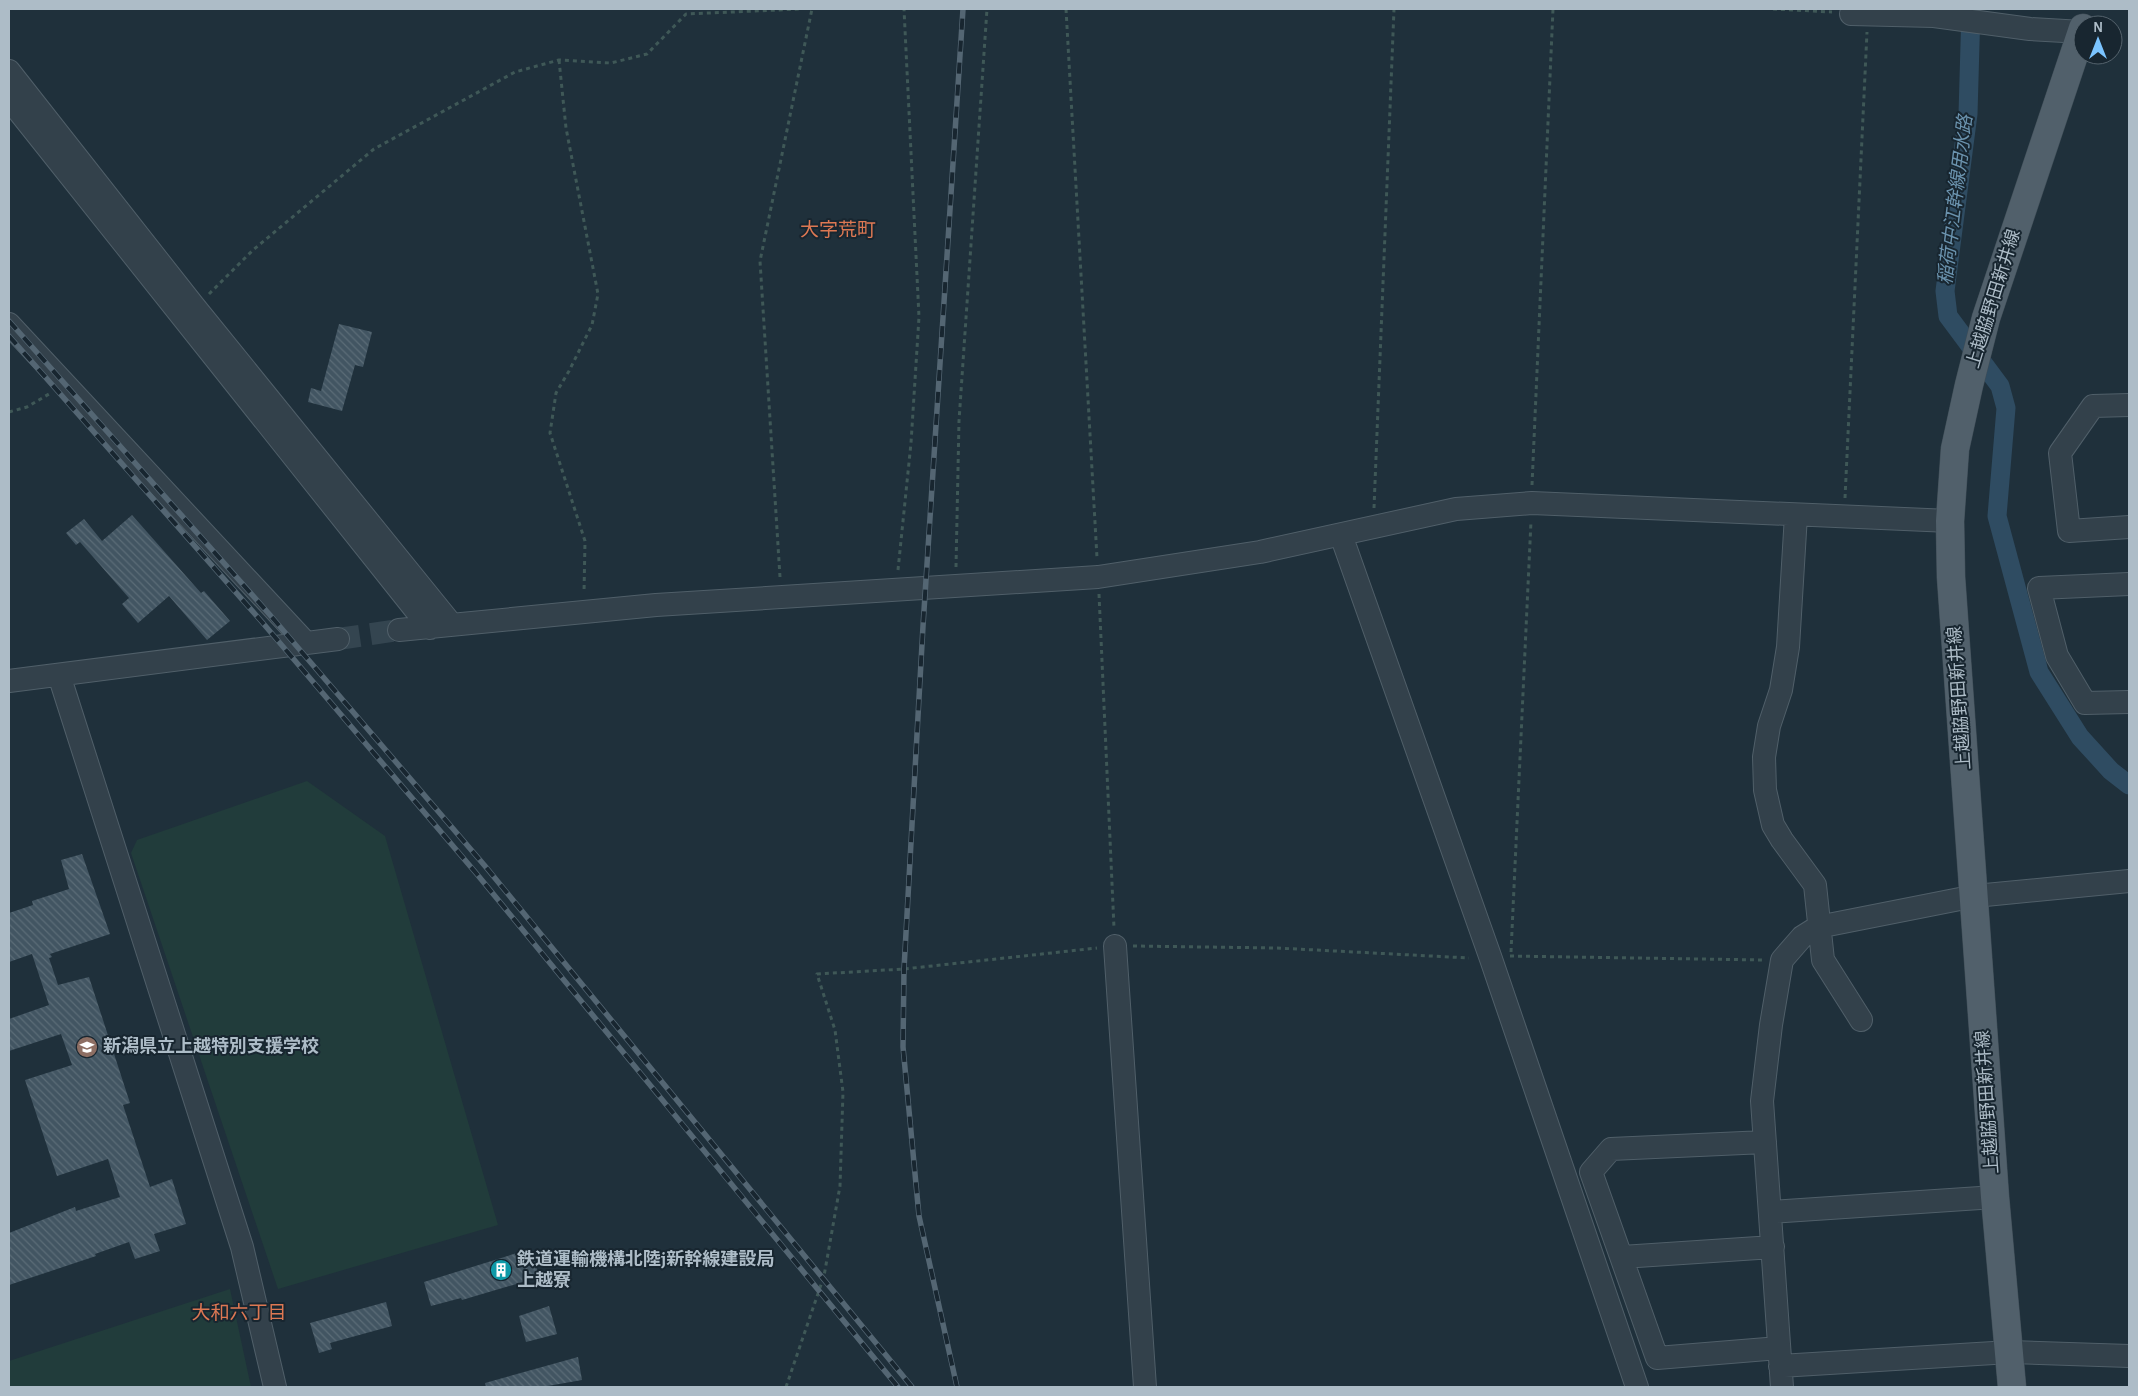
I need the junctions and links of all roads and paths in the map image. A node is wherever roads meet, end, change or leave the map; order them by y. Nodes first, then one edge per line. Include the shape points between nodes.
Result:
1 (801, 9) edge
2 (812, 9) edge
3 (904, 9) edge
4 (987, 9) edge
5 (1066, 9) edge
6 (1394, 9) edge
7 (1553, 9) edge
8 (1772, 9) edge
9 (1823, 10) edge
10 (1859, 14) junction
11 (2073, 24) edge
12 (2073, 59) edge
13 (559, 60) junction
14 (9, 71) edge
15 (9, 99) edge
16 (193, 305) junction
17 (9, 324) edge
18 (64, 385) junction
19 (2129, 405) edge
20 (9, 412) edge
21 (1532, 503) junction
22 (1796, 515) junction
23 (1844, 517) junction
24 (1950, 521) junction
25 (1374, 527) junction
26 (2129, 527) edge
27 (1341, 535) junction
28 (1098, 577) junction
29 (2129, 584) edge
30 (956, 588) junction
31 (896, 590) junction
32 (584, 594) dead end
33 (781, 597) junction
34 (452, 625) junction
35 (430, 628) junction
36 (399, 630) tunnel mouth
37 (338, 639) tunnel mouth
38 (306, 642) junction
39 (59, 675) junction
40 (9, 681) edge
41 (2129, 702) edge
42 (2129, 881) edge
43 (1975, 896) junction
44 (1818, 927) junction
45 (1115, 946) junction
46 (1501, 958) junction
47 (1782, 960) junction
48 (1861, 1020) dead end
49 (1764, 1142) junction
50 (1995, 1197) junction
51 (1770, 1212) junction
52 (1772, 1247) junction
53 (1622, 1257) junction
54 (2010, 1352) junction
55 (2129, 1356) edge
56 (1780, 1367) edge
57 (275, 1387) edge
58 (786, 1387) edge
59 (1145, 1387) edge
60 (1637, 1387) edge
61 (2012, 1387) edge

1 - 13 path via 686,14 647,54 611,63
2 - 33 path via 760,261
3 - 31 path via 919,317 911,443
4 - 30 path via 959,421
5 - 28 path
6 - 25 path
7 - 21 path
8 - 9 path
9 - 10 path
10 - 11 street via 1934,16 2030,29
10 - 23 path
12 - 24 main road, 上越脇野田新井線 via 1984,328 1955,449
13 - 16 path via 515,72 374,148 253,250 214,291
13 - 32 path via 566,128 598,294 592,325 556,393 550,433 586,541
14 - 16 street
15 - 35 street
16 - 34 street
17 - 18 street
18 - 20 path via 27,407
18 - 38 street
19 - 26 street via 2093,406 2060,454 2069,531
21 - 22 street
21 - 25 street via 1456,509
21 - 46 path
22 - 23 street
22 - 44 street via 1788,647 1764,757 1765,790 1774,825 1815,884
23 - 24 street
24 - 43 main road, 上越脇野田新井線 via 1951,577
25 - 27 street
27 - 28 street via 1260,552
27 - 46 street
28 - 30 street
28 - 45 path
29 - 41 street via 2040,588 2057,656 2085,703
30 - 31 street
31 - 33 street
33 - 34 street via 627,607
34 - 35 street
35 - 36 street
37 - 38 street
38 - 39 street
39 - 40 street
39 - 57 street via 242,1247
42 - 43 street
43 - 44 street
43 - 50 main road, 上越脇野田新井線
44 - 47 street via 1802,937
44 - 48 street via 1823,960
45 - 46 path via 1277,948
45 - 58 path via 904,969 817,974 835,1030 843,1092 840,1186 824,1276
45 - 59 street
46 - 47 path
46 - 60 street
47 - 49 street via 1764,1072
49 - 51 street
49 - 53 street via 1611,1149 1591,1172
50 - 51 street
50 - 54 main road, 上越脇野田新井線
51 - 52 street
52 - 53 street
52 - 56 street
53 - 56 street via 1657,1358
54 - 55 street
54 - 56 street
54 - 61 main road, 上越脇野田新井線

